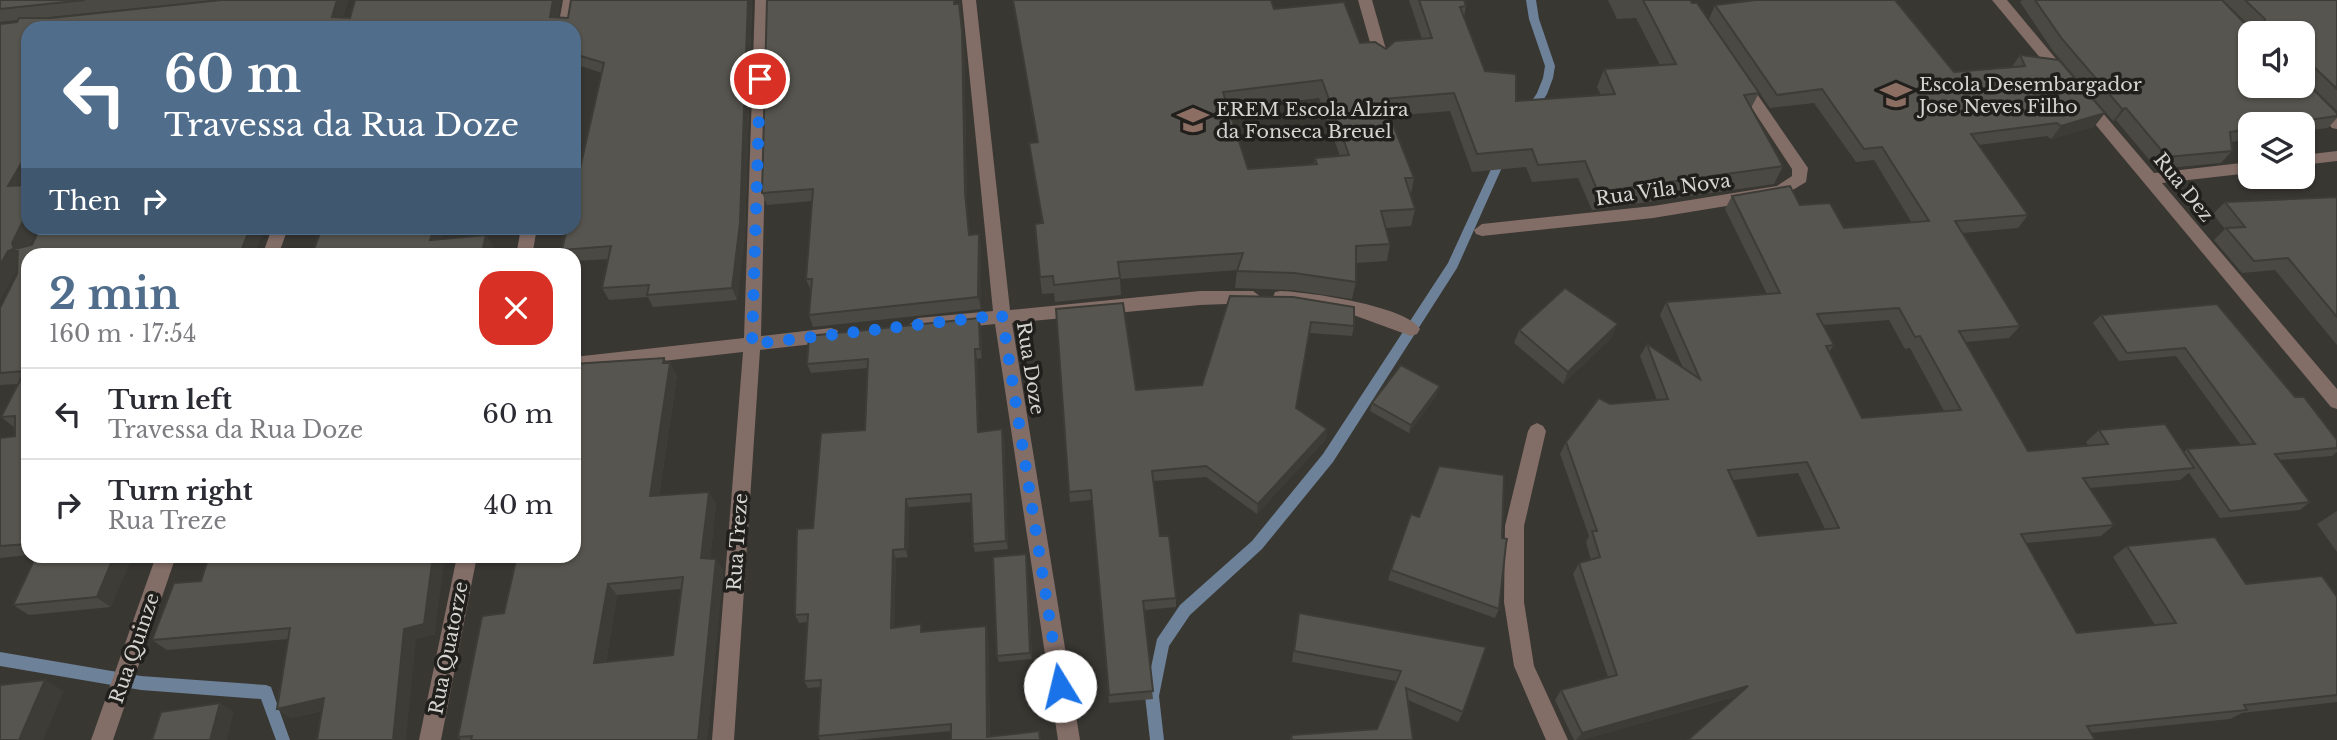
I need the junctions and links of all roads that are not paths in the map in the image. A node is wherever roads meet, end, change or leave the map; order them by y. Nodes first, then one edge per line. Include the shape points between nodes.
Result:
1 (570, 0) edge
2 (762, 0) edge
3 (968, 0) edge
4 (1365, 0) edge
5 (1999, 0) edge
6 (566, 21) edge
7 (1382, 60) edge
8 (1730, 64) edge
9 (2310, 98) edge
10 (2337, 124) edge
11 (2337, 156) edge
12 (2315, 159) edge
13 (2238, 169) edge
14 (2151, 180) junction
15 (1482, 230) dead end
16 (1002, 315) junction
17 (905, 326) edge
18 (1411, 329) dead end
19 (849, 332) edge
20 (752, 344) junction
21 (581, 363) edge
22 (2337, 402) edge
23 (1537, 431) dead end
24 (164, 563) edge
25 (466, 563) edge
26 (102, 740) edge
27 (430, 740) edge
28 (723, 740) edge
29 (1069, 740) edge
30 (1557, 740) edge

1 - 6 street
2 - 20 street, Rua Treze
3 - 16 street, Rua Doze
4 - 7 street
5 - 14 street, Rua Dez
8 - 15 street, Rua Vila Nova via 1800,168 1800,178 1792,186 1653,212
9 - 10 street
11 - 12 street
13 - 14 street
14 - 22 street, Rua Dez
16 - 17 street
16 - 18 street via 1285,297 1376,312
16 - 29 street, Rua Doze
19 - 20 street
20 - 21 street
20 - 28 street, Rua Treze
23 - 30 street via 1516,514 1514,612 1522,657
24 - 26 street, Rua Quinze
25 - 27 street, Rua Quatorze

